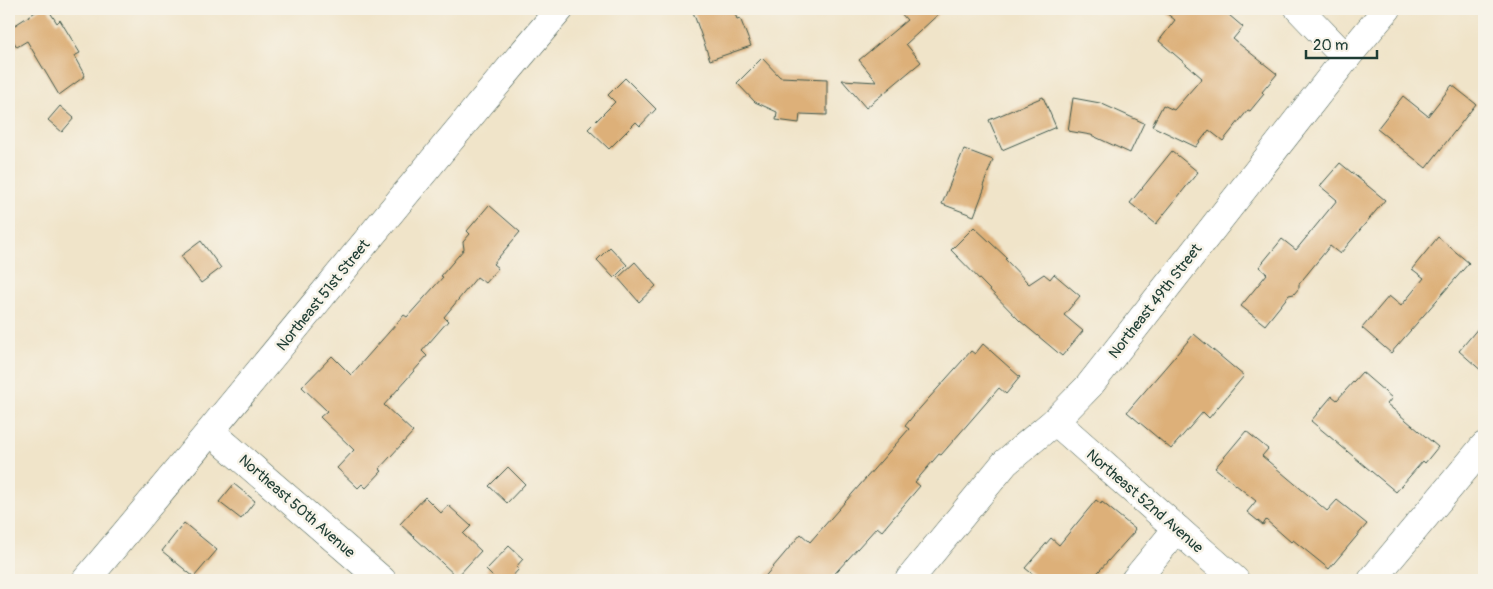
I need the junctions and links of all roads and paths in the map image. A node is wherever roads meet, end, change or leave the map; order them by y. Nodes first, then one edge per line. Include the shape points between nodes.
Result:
1 (560, 9) edge
2 (1299, 9) edge
3 (1387, 9) edge
4 (1346, 58) junction
5 (1054, 421) junction
6 (211, 432) junction
7 (1484, 446) edge
8 (1177, 529) junction
9 (86, 580) edge
10 (382, 580) edge
11 (909, 580) edge
12 (1135, 580) edge
13 (1235, 580) edge
14 (1372, 580) edge

1 - 6 street, Northeast 51st Street
2 - 4 street
3 - 4 street, Northeast 49th Street
4 - 5 street, Northeast 49th Street via 1089,386
5 - 8 street, Northeast 52nd Avenue
5 - 11 street, Northeast 49th Street via 1005,463
6 - 9 street, Northeast 51st Street
6 - 10 street, Northeast 50th Avenue
7 - 14 street
8 - 12 street
8 - 13 street, Northeast 52nd Avenue

